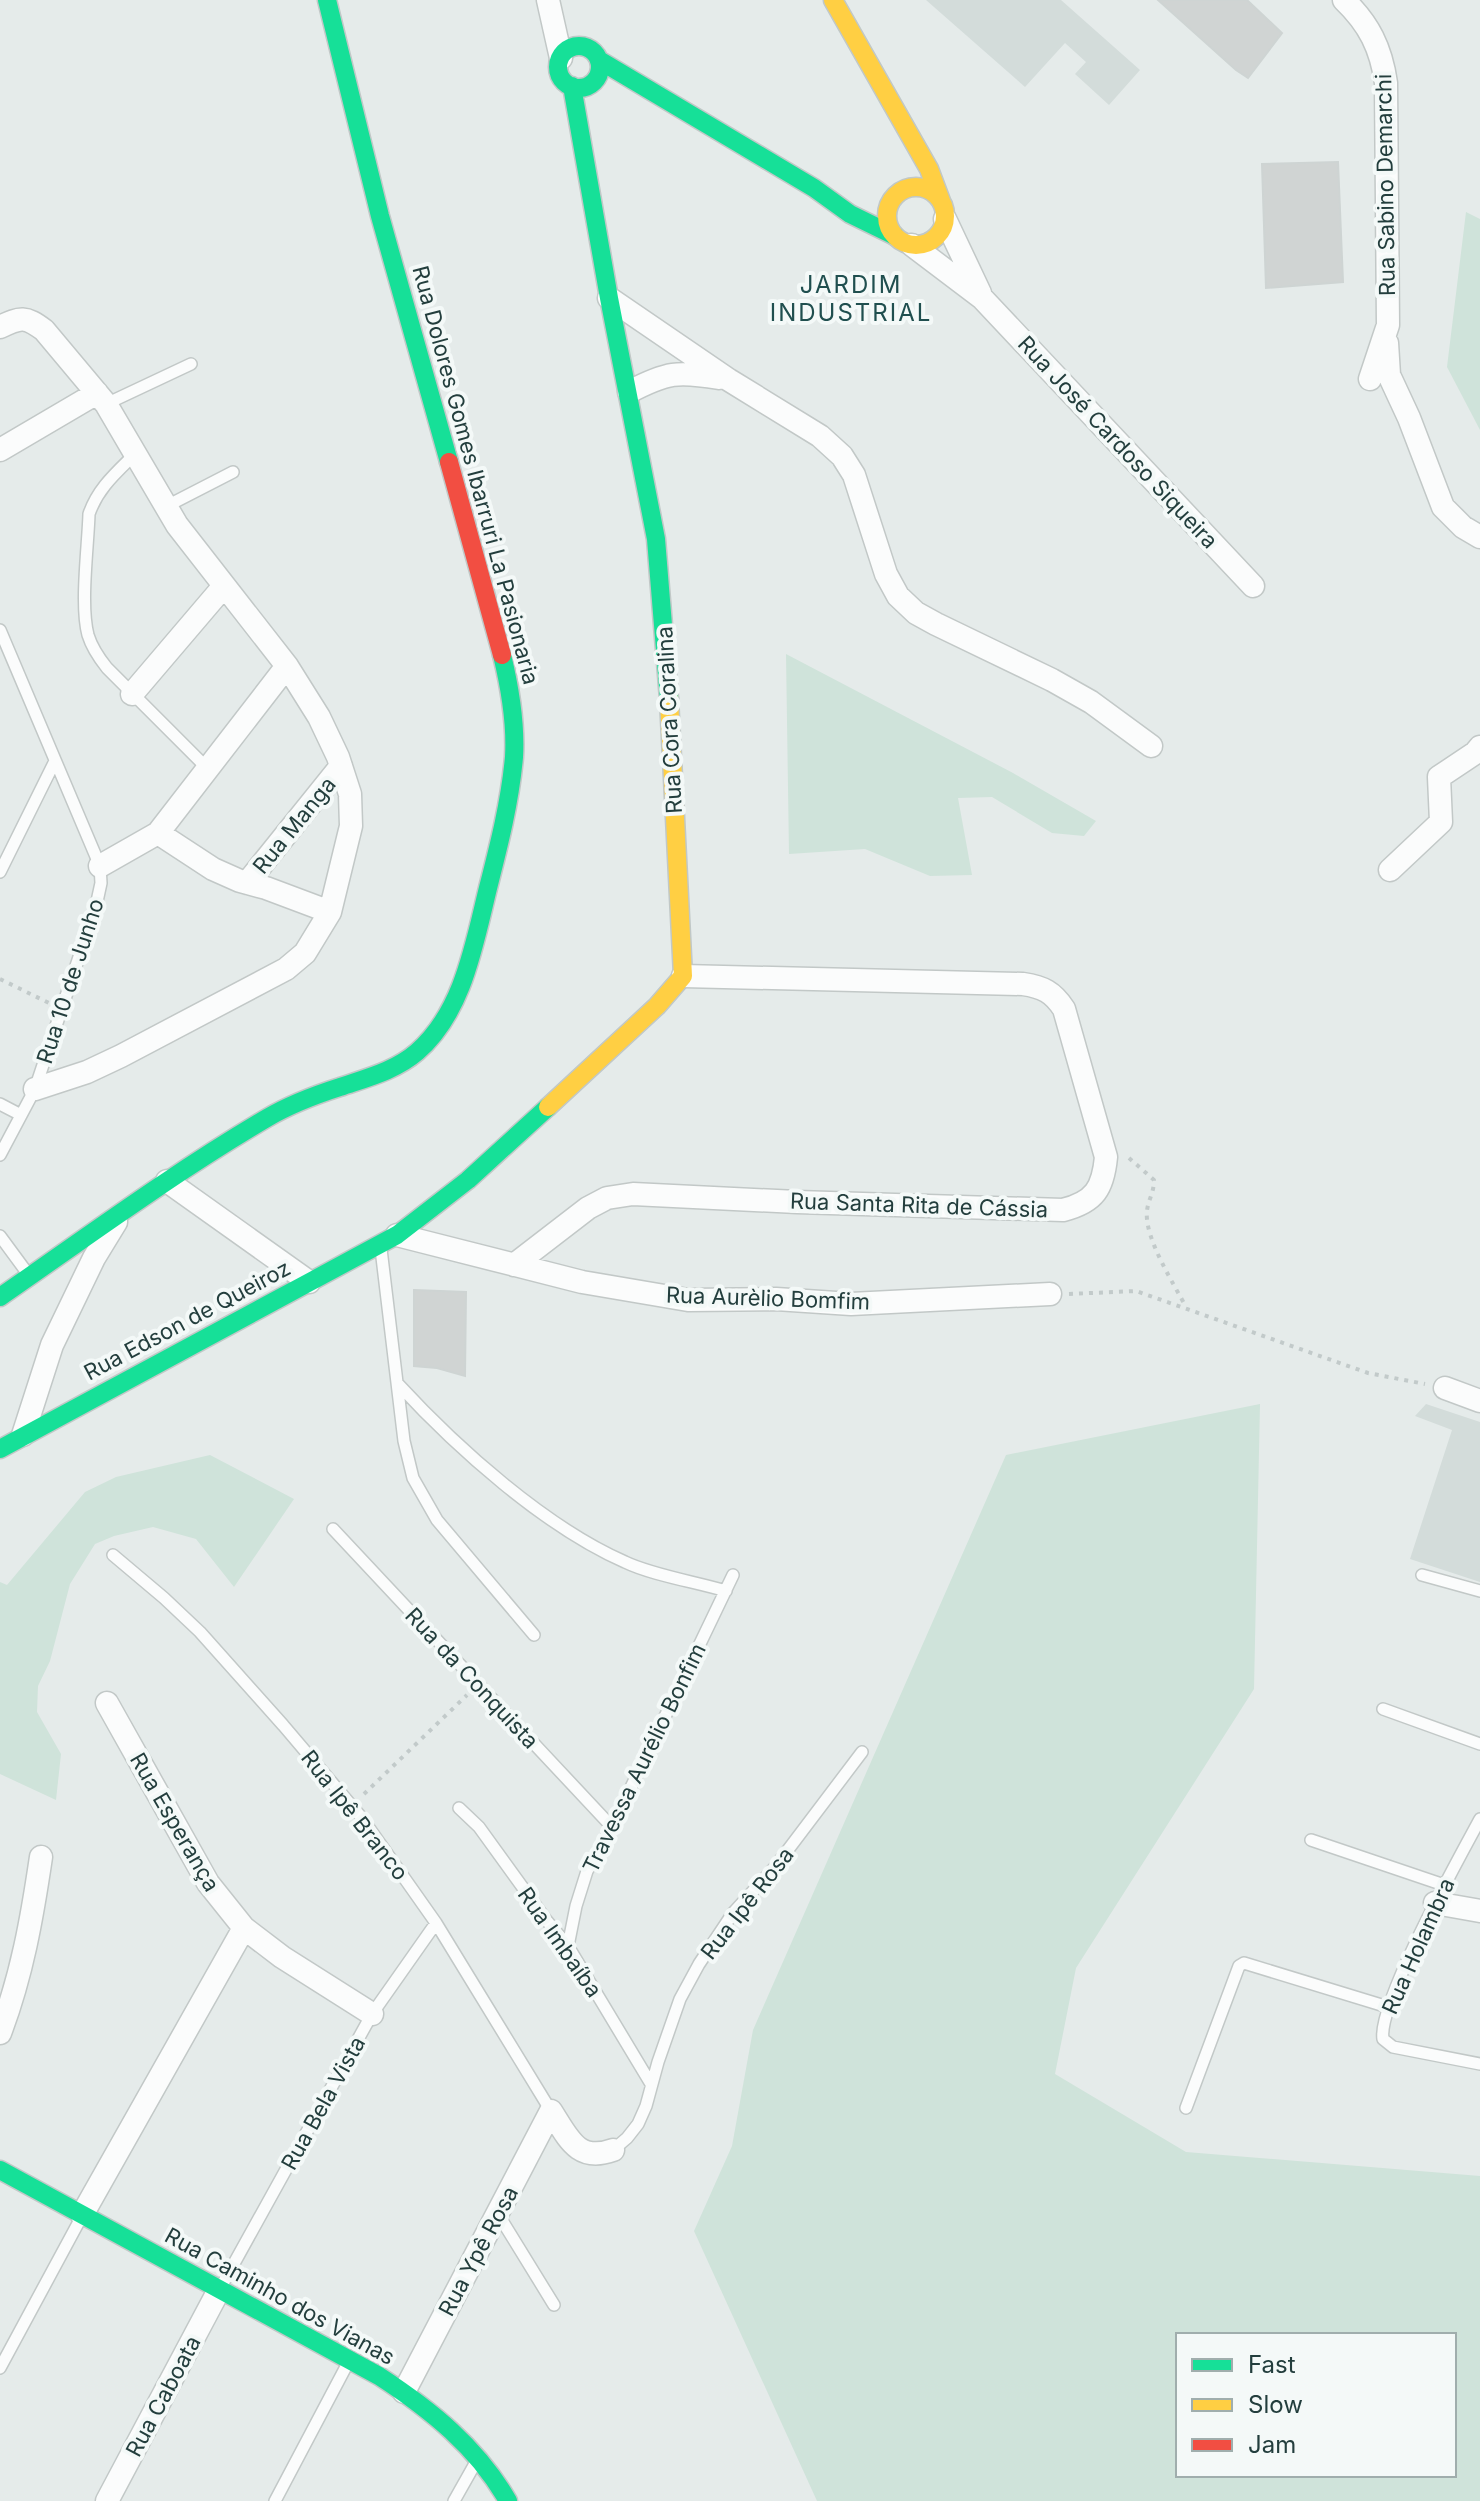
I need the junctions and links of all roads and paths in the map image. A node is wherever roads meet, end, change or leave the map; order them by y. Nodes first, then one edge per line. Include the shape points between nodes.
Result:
1 (327, 0) edge
2 (548, 0) edge
3 (833, 0) edge
4 (1344, 0) edge
5 (561, 58) junction
6 (599, 60) junction
7 (572, 86) junction
8 (900, 121) junction
9 (903, 181) junction
10 (814, 188) junction
11 (943, 210) junction
12 (904, 240) junction
13 (609, 298) junction
14 (982, 298) junction
15 (0, 327) edge
16 (1386, 330) junction
17 (191, 364) dead end
18 (1370, 379) dead end
19 (729, 380) junction
20 (629, 392) junction
21 (101, 398) junction
22 (0, 450) edge
23 (135, 454) junction
24 (233, 472) dead end
25 (167, 506) junction
26 (1480, 537) edge
27 (224, 586) junction
28 (1253, 586) dead end
29 (0, 630) edge
30 (287, 666) junction
31 (132, 694) junction
32 (1151, 746) dead end
33 (1480, 747) edge
34 (54, 763) junction
35 (341, 766) junction
36 (209, 770) junction
37 (158, 833) junction
38 (100, 866) junction
39 (1390, 870) dead end
40 (0, 872) edge
41 (247, 883) junction
42 (330, 912) junction
43 (683, 976) junction
44 (0, 979) edge
45 (62, 1009) junction
46 (35, 1089) junction
47 (0, 1104) edge
48 (21, 1115) junction
49 (1098, 1130) junction
50 (0, 1155) edge
51 (167, 1181) junction
52 (120, 1214) junction
53 (0, 1236) edge
54 (389, 1240) junction
55 (514, 1265) junction
56 (30, 1276) junction
57 (309, 1282) junction
58 (1050, 1294) joint
59 (0, 1297) edge
60 (1187, 1310) junction
61 (398, 1384) junction
62 (1445, 1388) joint
63 (1480, 1401) edge
64 (23, 1435) junction
65 (0, 1449) edge
66 (333, 1529) dead end
67 (113, 1555) dead end
68 (733, 1575) dead end
69 (1422, 1575) dead end
70 (726, 1591) junction
71 (1480, 1591) edge
72 (534, 1635) dead end
73 (478, 1685) junction
74 (107, 1703) dead end
75 (1383, 1709) dead end
76 (1480, 1744) edge
77 (862, 1752) dead end
78 (351, 1805) junction
79 (459, 1808) dead end
80 (1480, 1819) edge
81 (612, 1827) junction
82 (1311, 1840) dead end
83 (41, 1857) dead end
84 (1440, 1894) junction
85 (1480, 1911) edge
86 (436, 1923) junction
87 (244, 1928) junction
88 (568, 1946) junction
89 (1388, 2007) junction
90 (372, 2014) junction
91 (0, 2033) edge
92 (1480, 2064) edge
93 (651, 2084) junction
94 (1186, 2108) dead end
95 (551, 2111) junction
96 (613, 2150) joint
97 (0, 2170) edge
98 (497, 2214) junction
99 (82, 2215) junction
100 (219, 2290) junction
101 (554, 2305) dead end
102 (5, 2350) edge
103 (349, 2360) junction
104 (0, 2368) edge
105 (404, 2392) junction
106 (478, 2457) junction
107 (107, 2501) edge
108 (275, 2501) edge
109 (454, 2501) edge
110 (508, 2501) edge

1 - 51 street, Rua Dolores Gomes Ibarruri La Pasionaria via 380,216 511,691 514,755 505,822 457,995 438,1029 416,1053 390,1070 270,1116
2 - 5 street
3 - 8 street, Rua José Cardoso Siqueira
4 - 16 street, Rua Sabino Demarchi via 1372,32 1386,83
5 - 6 street via 568,49 583,47
5 - 7 street via 561,77
6 - 7 street via 596,80 585,87
6 - 10 street
7 - 13 street, Rua Cora Coralina
8 - 9 street, Rua José Cardoso Siqueira
8 - 11 street, Rua José Cardoso Siqueira via 929,169
9 - 10 street via 863,200
9 - 11 street via 935,194
9 - 12 street via 887,213 891,229
10 - 12 street via 850,214
11 - 12 street via 943,228 930,242
11 - 14 street, Rua José Cardoso Siqueira
12 - 14 street, Rua José Cardoso Siqueira
13 - 19 street
13 - 20 street, Rua Cora Coralina
14 - 28 street, Rua José Cardoso Siqueira
15 - 21 street via 20,318 34,322
16 - 18 street, Rua Sabino Demarchi
16 - 26 street via 1389,375 1443,507
17 - 21 lane
19 - 20 street via 672,373
19 - 32 street via 820,436 842,456 854,475 886,574 916,613 1091,702
20 - 43 street, Rua Cora Coralina via 656,539 666,642
21 - 22 street
21 - 23 street
23 - 25 street
23 - 31 lane via 94,498 89,514 85,621 95,653
24 - 25 lane
25 - 27 street
27 - 30 street
27 - 31 street
29 - 34 lane
30 - 35 street
30 - 36 street, Rua 10 de Junho
31 - 36 lane
33 - 39 street via 1439,777 1441,822
34 - 38 lane
34 - 40 lane
35 - 41 street, Rua Manga
35 - 42 street via 350,794 351,826
36 - 37 street, Rua 10 de Junho
37 - 38 street, Rua 10 de Junho
37 - 41 street via 213,869
38 - 45 lane, Rua 10 de Junho via 96,906
41 - 42 street
42 - 46 street via 305,953 286,969 121,1056
43 - 49 street, Rua Santa Rita de Cássia via 1041,987 1064,1009
43 - 54 street via 468,1180
44 - 45 path
45 - 46 lane, Rua 10 de Junho
46 - 48 lane, Rua 10 de Junho
47 - 48 lane
48 - 50 lane, Rua 10 de Junho
49 - 55 street, Rua Santa Rita de Cássia via 1106,1157 1104,1178 1080,1206 1063,1210 633,1194 588,1208
49 - 60 path via 1154,1180 1147,1212 1151,1236
51 - 52 street, Rua Dolores Gomes Ibarruri La Pasionaria
51 - 57 street
52 - 56 street, Rua Dolores Gomes Ibarruri La Pasionaria
52 - 64 street via 52,1345
53 - 56 lane
54 - 55 street, Rua Aurèlio Bomfim
54 - 57 street, Rua Edson de Queiroz
54 - 61 lane
55 - 58 street, Rua Aurèlio Bomfim via 688,1300 851,1304
56 - 59 street, Rua Dolores Gomes Ibarruri La Pasionaria
57 - 64 street, Rua Edson de Queiroz
58 - 60 path via 1136,1291
60 - 62 path via 1368,1373
61 - 70 lane via 437,1426 570,1532 627,1563
61 - 72 lane via 413,1478 437,1520
62 - 63 street
64 - 65 street, Rua Edson de Queiroz
66 - 73 lane, Rua da Conquista
67 - 78 lane, Rua Ipê Branco via 200,1632
68 - 70 lane, Travessa Aurélio Bonfim
69 - 71 lane
70 - 81 lane, Travessa Aurélio Bonfim
73 - 78 path
73 - 81 lane, Rua da Conquista
74 - 87 street, Rua Esperança via 208,1883
75 - 76 lane
77 - 93 lane, Rua Ipê Rosa via 775,1867 733,1913 699,1964 680,1999
78 - 86 lane, Rua Ipê Branco
79 - 88 lane, Rua Imbaíba
80 - 84 lane, Rua Holambra
81 - 88 lane, Travessa Aurélio Bonfim via 587,1871
82 - 84 lane
83 - 91 street via 29,1939
84 - 85 street
84 - 89 lane, Rua Holambra
86 - 90 lane, Rua Bela Vista
86 - 95 lane, Rua Ipê Branco
87 - 90 street, Rua Esperança
87 - 99 street
88 - 93 lane, Rua Imbaíba
89 - 92 lane, Rua Holambra via 1381,2032 1393,2047
89 - 94 lane via 1244,1963
90 - 100 lane, Rua Bela Vista
93 - 96 lane, Rua Ipê Rosa via 638,2124
95 - 96 street via 584,2153
95 - 98 street, Rua Ypê Rosa
97 - 99 street, Rua Caminho dos Vianas
98 - 101 lane
98 - 105 street, Rua Ypê Rosa
99 - 100 street, Rua Caminho dos Vianas
99 - 102 lane
100 - 103 street, Rua Caminho dos Vianas
100 - 107 street, Rua Caboata
102 - 104 lane
103 - 105 street, Rua Caminho dos Vianas
103 - 108 lane
105 - 106 street, Rua Caminho dos Vianas
106 - 109 lane
106 - 110 street, Rua Caminho dos Vianas

